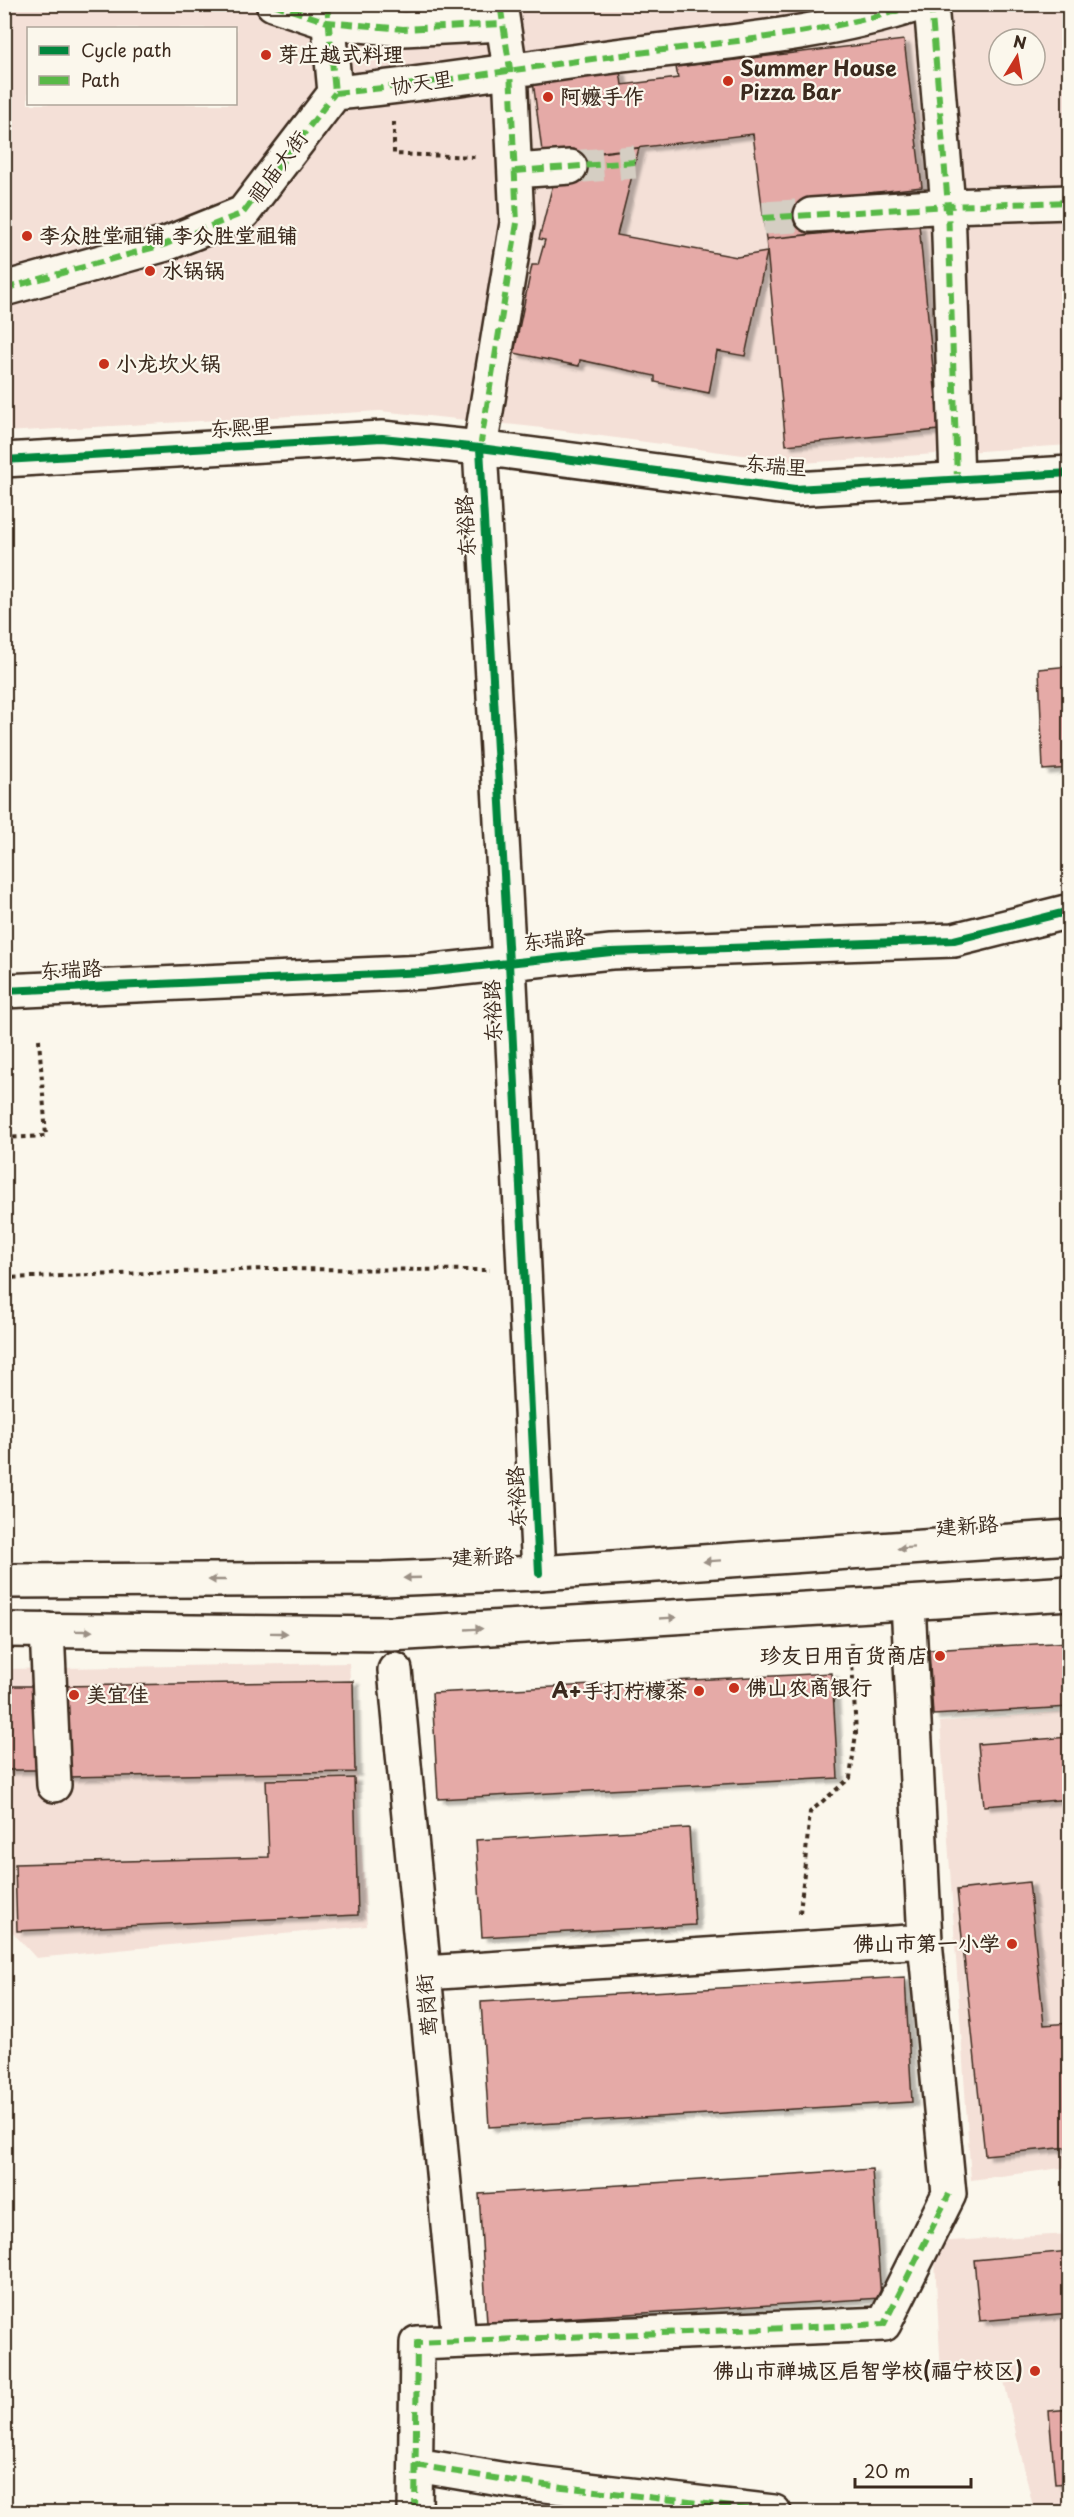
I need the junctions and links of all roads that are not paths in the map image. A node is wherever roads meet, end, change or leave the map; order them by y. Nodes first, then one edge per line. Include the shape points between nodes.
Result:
1 (273, 4) edge
2 (931, 4) edge
3 (905, 7) edge
4 (327, 13) edge
5 (501, 14) edge
6 (510, 69) junction
7 (335, 93) junction
8 (514, 164) junction
9 (570, 167) tunnel mouth
10 (1070, 202) edge
11 (948, 206) junction
12 (811, 215) tunnel mouth
13 (4, 289) edge
14 (480, 448) junction
15 (4, 460) edge
16 (1070, 473) edge
17 (957, 480) junction
18 (1070, 912) edge
19 (509, 963) junction
20 (4, 991) edge
21 (1070, 1537) edge
22 (539, 1573) junction
23 (4, 1581) edge
24 (1070, 1593) edge
25 (908, 1603) junction
26 (4, 1630) edge
27 (47, 1630) junction
28 (395, 1671) dead end
29 (54, 1785) dead end
30 (926, 1941) junction
31 (424, 1973) junction
32 (459, 2340) junction
33 (416, 2465) junction
34 (415, 2512) edge
35 (774, 2512) edge

1 - 4 street
2 - 11 street
3 - 6 street, 协天里 via 791,33
4 - 5 street via 403,29
4 - 7 street
5 - 6 street, 东裕路
6 - 7 street, 协天里
6 - 8 street, 东裕路
7 - 13 street, 祖庙大街 via 243,213 166,244
8 - 9 street
8 - 14 street, 东裕路 via 517,223
10 - 11 street
11 - 12 street
11 - 17 street
14 - 15 street, 东熙里 via 382,438
14 - 17 street, 东瑞里 via 795,489
14 - 19 street, 东裕路
16 - 17 street, 东瑞里
18 - 19 street, 东瑞路 via 954,940 611,952
19 - 20 street, 东瑞路 via 425,972
19 - 22 street, 东裕路
21 -> 22 street, 建新路
22 -> 23 street, 建新路 via 374,1579
24 - 25 street
27 -> 25 street via 391,1634
25 - 30 street
26 - 27 street
27 - 29 street
28 - 31 street, 莺岗街
30 - 31 street
30 - 32 street via 949,2194 884,2324
31 - 32 street, 莺岗街
32 - 33 street via 417,2343
33 - 34 street
33 - 35 street via 512,2481

